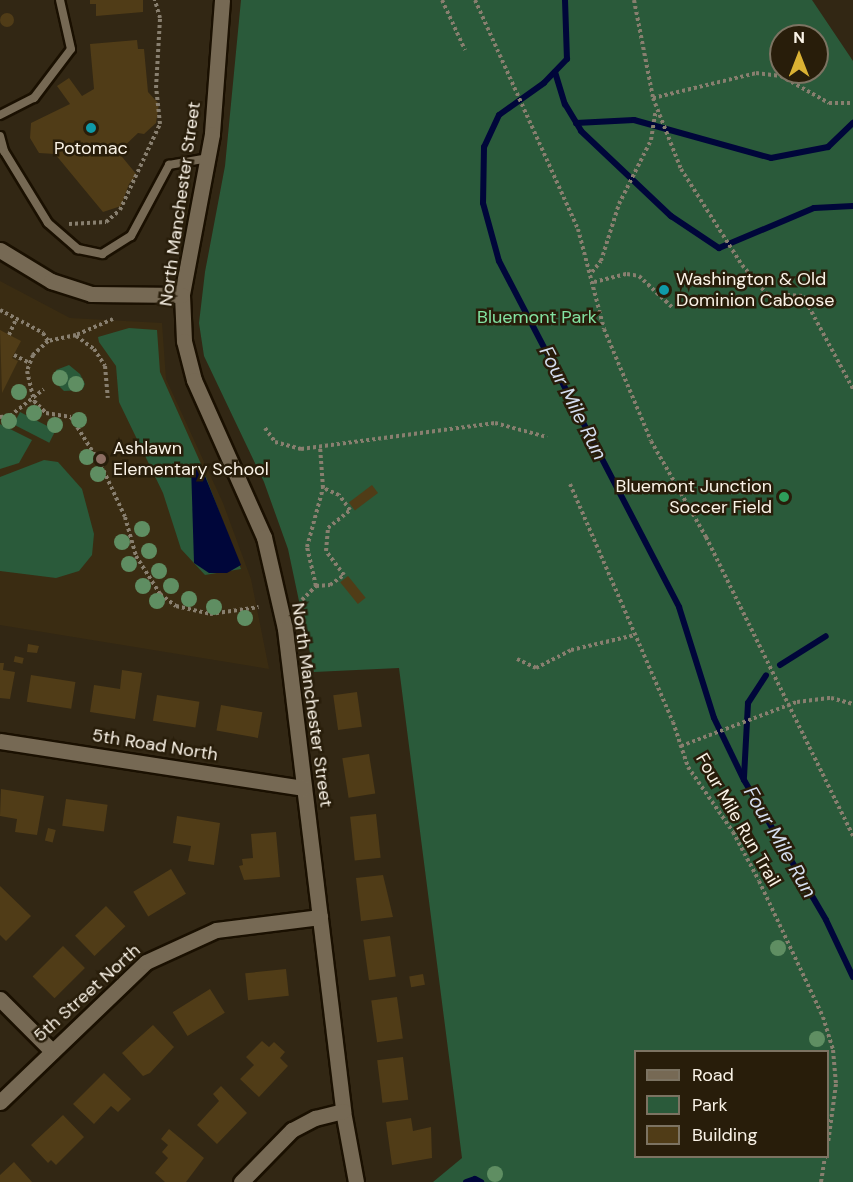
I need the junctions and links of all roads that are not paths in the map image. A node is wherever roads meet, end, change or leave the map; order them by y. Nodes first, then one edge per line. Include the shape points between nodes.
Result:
1 (60, 0) edge
2 (222, 0) edge
3 (0, 115) edge
4 (0, 136) edge
5 (208, 158) junction
6 (0, 250) edge
7 (182, 295) junction
8 (0, 741) edge
9 (303, 788) junction
10 (320, 917) junction
11 (0, 999) edge
12 (52, 1051) junction
13 (0, 1102) edge
14 (343, 1111) junction
15 (241, 1182) edge
16 (356, 1182) edge

1 - 3 lane via 71,48 34,98
2 - 5 street, North Manchester Street
4 - 5 lane via 4,151 48,223 78,249 102,254 131,236 169,165
5 - 7 street, North Manchester Street
6 - 7 street via 51,281 91,294
7 - 9 street, North Manchester Street via 184,341 191,370 264,537 285,629
8 - 9 street, 5th Road North
9 - 10 street, North Manchester Street
10 - 12 street, 5th Street North via 216,930 146,962
10 - 14 street, North Manchester Street
11 - 12 street
12 - 13 street, 5th Street North
14 - 15 street via 315,1118 292,1130
14 - 16 street, North Manchester Street

